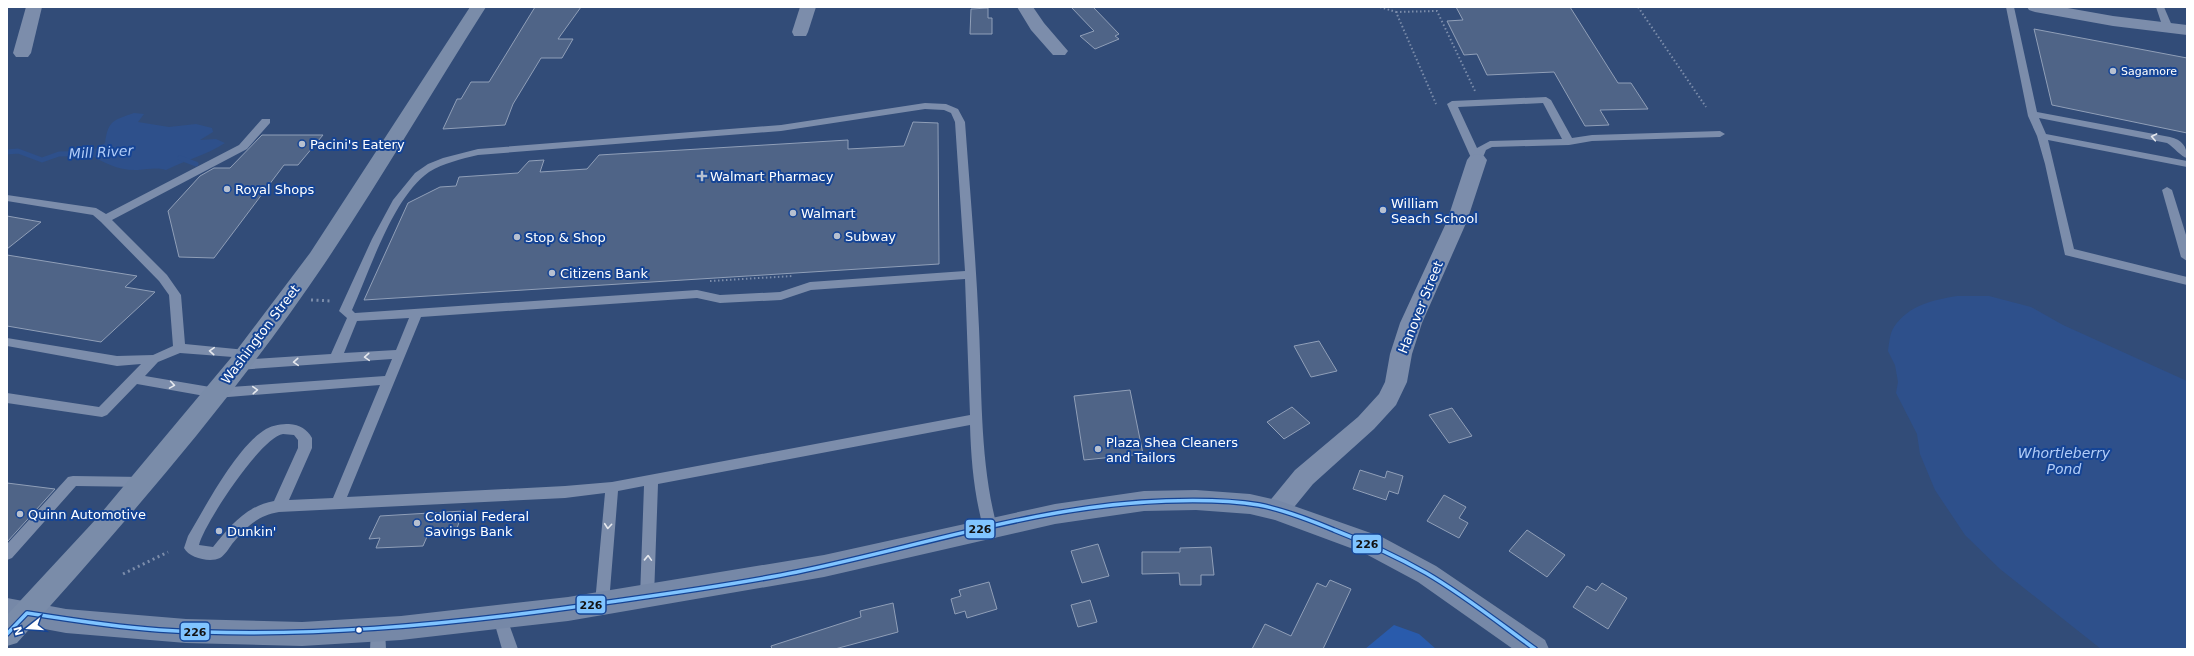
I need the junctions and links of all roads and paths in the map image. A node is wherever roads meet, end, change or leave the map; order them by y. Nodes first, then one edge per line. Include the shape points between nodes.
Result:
1 (34, 7) edge
2 (478, 7) edge
3 (808, 7) edge
4 (1026, 7) edge
5 (1380, 7) edge
6 (1436, 7) edge
7 (1638, 7) edge
8 (2010, 7) edge
9 (2034, 7) edge
10 (2160, 7) edge
11 (1437, 10) junction
12 (1396, 12) junction
13 (2168, 28) junction
14 (2187, 30) edge
15 (800, 32) dead end
16 (1059, 51) dead end
17 (22, 53) dead end
18 (1481, 103) junction
19 (1437, 105) dead end
20 (1706, 107) dead end
21 (2033, 114) junction
22 (266, 121) dead end
23 (1720, 134) dead end
24 (2042, 136) junction
25 (1568, 142) junction
26 (2187, 155) edge
27 (1477, 160) junction
28 (2187, 164) edge
29 (2168, 190) dead end
30 (7, 198) edge
31 (105, 219) junction
32 (2187, 256) edge
33 (971, 275) junction
34 (2187, 281) edge
35 (417, 313) junction
36 (353, 317) junction
37 (7, 342) edge
38 (179, 348) junction
39 (399, 354) junction
40 (154, 359) junction
41 (242, 359) junction
42 (335, 359) junction
43 (134, 379) junction
44 (389, 380) junction
45 (216, 393) junction
46 (7, 398) edge
47 (975, 419) junction
48 (651, 480) junction
49 (143, 482) junction
50 (612, 487) junction
51 (338, 502) junction
52 (279, 506) junction
53 (1277, 510) junction
54 (990, 527) junction
55 (168, 552) dead end
56 (7, 554) edge
57 (123, 574) dead end
58 (647, 597) junction
59 (602, 603) junction
60 (17, 612) edge
61 (500, 618) junction
62 (7, 634) edge
63 (378, 640) edge
64 (300, 642) edge
65 (510, 649) edge
66 (1535, 649) edge

1 - 17 street
2 - 41 main road, Washington Street via 317,258
3 - 15 street
4 - 16 street via 1037,26
5 - 12 path
6 - 11 path
7 - 20 path
8 - 21 lane
9 - 13 street
10 - 13 lane
11 - 12 path
11 - 18 path
12 - 19 path
13 - 14 street
18 - 25 lane via 1546,100
18 - 27 lane via 1452,104
21 - 24 lane
26 -> 21 lane via 2179,145 2170,140
22 - 31 lane via 243,147
23 - 25 lane via 1592,138
24 - 28 lane
24 - 34 lane via 2069,252
25 - 27 lane via 1490,144 1482,148
27 - 53 street, Hanover Street via 1457,221 1411,323 1401,354 1396,382 1388,399 1366,423 1304,477
29 - 32 lane
30 - 31 lane via 96,212
31 - 38 lane via 163,278 175,295
33 - 35 lane via 810,286 774,296 720,299 697,294
33 - 36 lane via 960,122 955,111 946,107 925,106 781,128 478,152 434,165 419,175 394,206 345,311
33 - 47 lane
35 - 36 lane
35 - 39 lane
36 - 42 lane
37 - 40 lane via 117,361
38 - 40 lane
41 -> 38 lane
39 -> 42 lane
39 - 44 lane
40 - 43 lane
42 -> 41 lane
41 - 45 main road, Washington Street
43 -> 45 lane
43 - 46 lane via 102,412
45 -> 44 lane
44 - 51 lane
45 - 49 main road, Washington Street
47 - 48 lane
47 - 54 lane via 982,496
48 - 50 lane
58 -> 48 lane
49 - 56 lane via 73,481
49 - 60 main road, Washington Street
50 - 51 lane via 565,492
50 -> 59 lane
51 - 52 lane
52 - 52 lane via 305,448 305,438 297,430 282,429 269,433 256,444 193,540 191,548 198,552 216,553 254,513 263,508
53 - 54 main road via 1250,504 1210,501 1144,501
53 - 66 main road via 1373,545 1420,571
54 - 58 main road via 824,566
55 - 57 path
58 - 59 main road
59 - 61 main road
60 - 62 main road, Washington Street
60 - 64 main road via 66,621
61 - 63 main road
61 - 65 lane
63 - 64 main road

